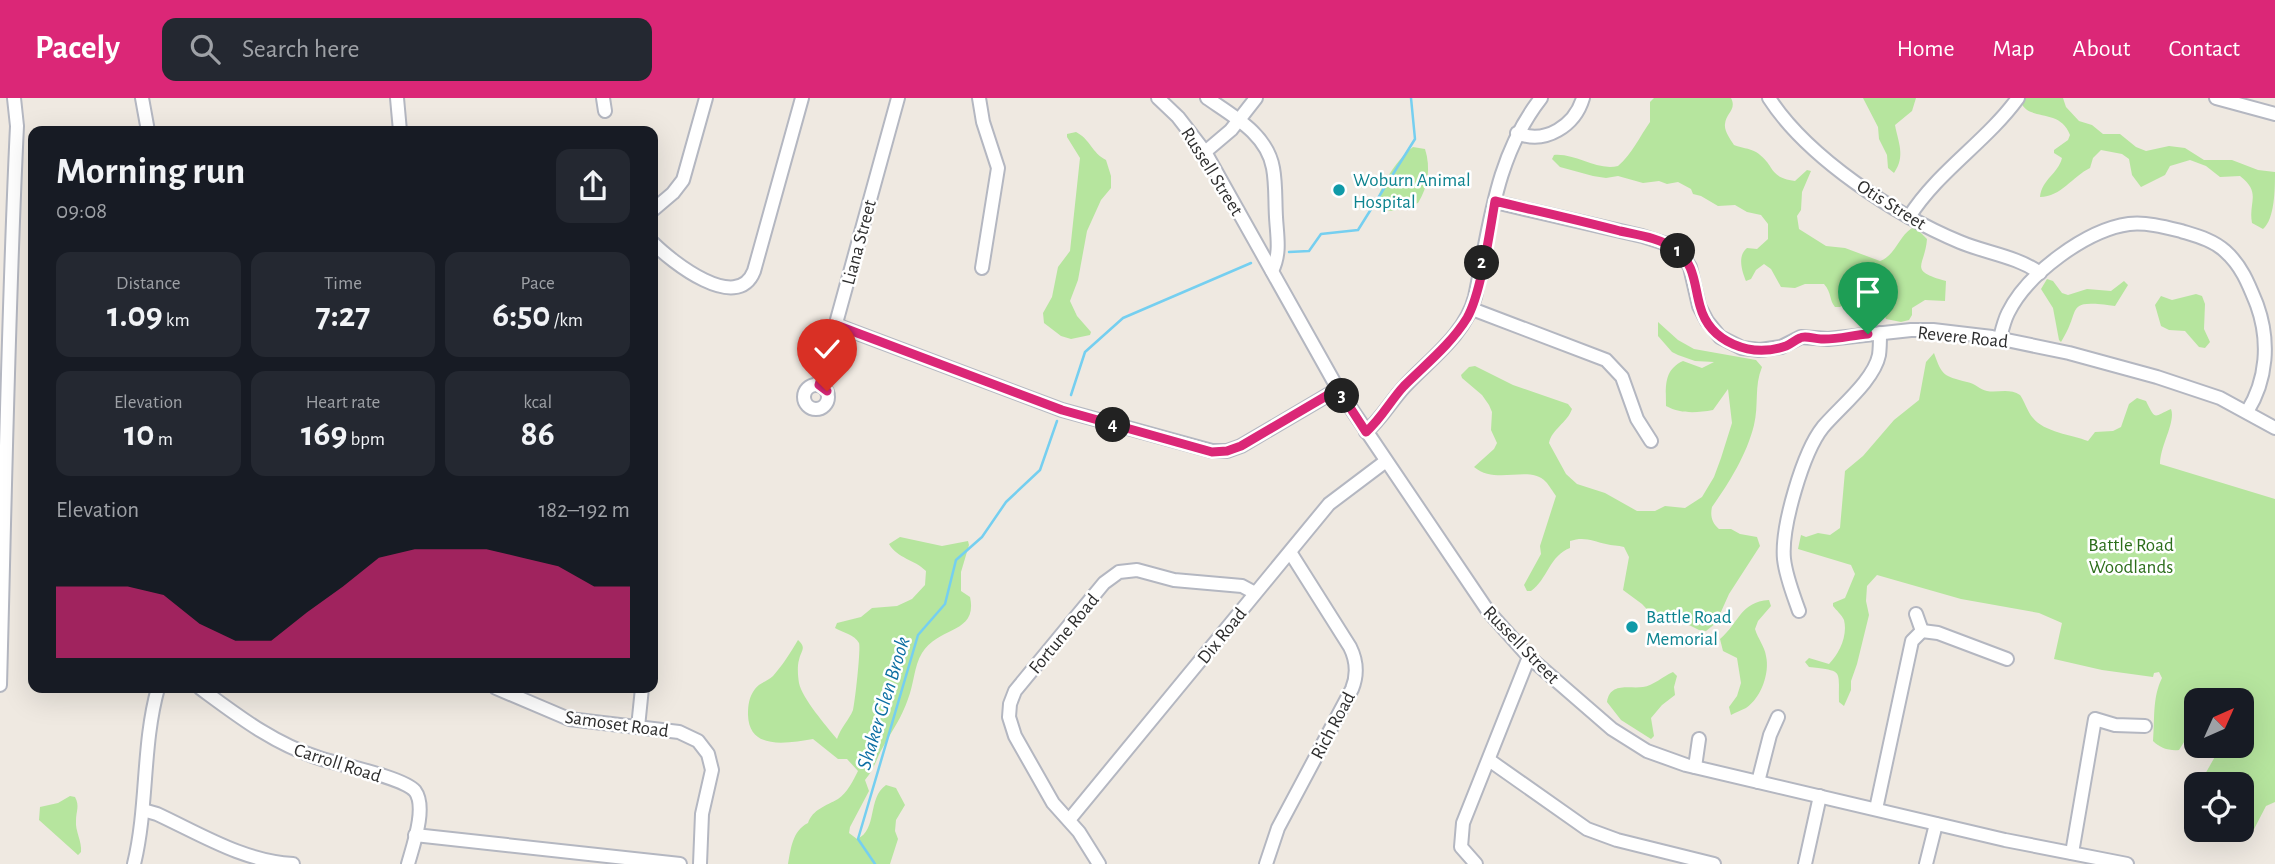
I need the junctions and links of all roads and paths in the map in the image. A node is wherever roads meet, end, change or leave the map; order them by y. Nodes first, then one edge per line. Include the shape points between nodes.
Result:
1 (14, 98) edge
2 (142, 98) edge
3 (397, 98) edge
4 (706, 98) edge
5 (802, 98) edge
6 (898, 98) edge
7 (979, 98) edge
8 (1158, 98) edge
9 (1207, 98) edge
10 (1256, 98) edge
11 (1541, 98) edge
12 (1583, 98) edge
13 (1769, 98) edge
14 (2018, 98) edge
15 (2216, 98) edge
16 (2275, 114) edge
17 (1239, 121) junction
18 (147, 126) edge
19 (400, 126) edge
20 (1517, 133) junction
21 (1205, 152) junction
22 (1495, 201) junction
23 (658, 206) edge
24 (1909, 217) junction
25 (658, 247) edge
26 (982, 268) dead end
27 (1272, 271) junction
28 (2040, 273) junction
29 (5, 283) edge
30 (1472, 309) junction
31 (836, 325) junction
32 (1880, 333) junction
33 (2000, 338) junction
34 (819, 385) dead end
35 (1338, 389) junction
36 (2247, 412) junction
37 (2275, 428) edge
38 (1366, 432) junction
39 (1651, 441) dead end
40 (1386, 461) junction
41 (1290, 552) junction
42 (1255, 593) junction
43 (1798, 611) dead end
44 (1916, 614) dead end
45 (1922, 631) junction
46 (1529, 657) junction
47 (2007, 659) dead end
48 (0, 685) edge
49 (157, 693) edge
50 (207, 693) edge
51 (508, 693) edge
52 (641, 693) edge
53 (1778, 718) dead end
54 (2145, 726) dead end
55 (638, 727) junction
56 (1699, 739) dead end
57 (1489, 760) junction
58 (1695, 767) junction
59 (1758, 782) junction
60 (1820, 796) junction
61 (1876, 809) junction
62 (143, 810) junction
63 (1069, 820) junction
64 (1936, 824) junction
65 (415, 835) junction
66 (2072, 853) junction
67 (134, 864) edge
68 (293, 864) edge
69 (408, 864) edge
70 (680, 864) edge
71 (700, 864) edge
72 (1099, 864) edge
73 (1266, 864) edge
74 (1476, 864) edge
75 (1714, 864) edge
76 (1805, 864) edge
77 (1926, 864) edge
78 (2127, 864) edge

1 - 29 street via 17,125
2 - 18 street
3 - 19 street
4 - 23 street via 682,180
5 - 25 street via 749,281 741,286 721,286
6 - 31 street, Liana Street
7 - 26 street via 998,168
8 - 21 street, Russell Street
9 - 17 street
10 - 17 street
11 - 20 street
12 - 20 street via 1577,113 1561,128 1537,137
13 - 24 street, Otis Street via 1814,149
14 - 24 street
15 - 16 street
17 - 21 street
17 - 27 street via 1265,146 1273,167 1278,253
20 - 22 street
21 - 27 street, Russell Street
22 - 30 street
22 - 32 street, Revere Road via 1670,245 1688,263 1707,321 1735,346 1766,350 1801,337
24 - 28 street, Otis Street
27 - 35 street, Russell Street
28 - 33 street via 2010,309
28 - 36 street via 2086,240 2125,225 2168,228 2217,245 2246,278 2266,335 2258,391
29 - 48 street
30 - 38 street
30 - 39 street via 1606,360 1622,377 1637,419
31 - 34 street, Liana Street
31 - 35 street via 1062,410 1212,452 1241,446
32 - 33 street, Revere Road via 1933,330
32 - 43 street via 1874,368 1822,428 1802,466 1784,552
33 - 36 street, Revere Road via 2157,376
35 - 38 street, Russell Street
36 - 37 street, Revere Road
38 - 40 street, Russell Street
40 - 41 street, Dix Road via 1333,500
40 - 46 street, Russell Street via 1488,611
41 - 42 street, Dix Road
41 - 73 street, Rich Road via 1353,652 1356,673 1352,689 1274,835
42 - 63 street, Dix Road
42 - 63 street, Fortune Road via 1242,586 1174,580 1137,570 1119,572 1107,580 1019,686 1009,710 1012,730 1053,803
44 - 45 street
45 - 47 street
45 - 61 street via 1912,641
46 - 57 street
46 - 58 street, Russell Street via 1623,737 1647,751
49 - 62 street
50 - 65 street, Carroll Road via 279,742 409,786 420,806
51 - 55 street, Samoset Road via 569,719
52 - 55 street
53 - 59 street
54 - 66 street via 2095,719
55 - 71 street, Samoset Road via 687,735 701,744 710,758 712,775 702,814
56 - 58 street
57 - 74 street via 1461,836 1463,851
57 - 75 street via 1593,832
58 - 59 street, Russell Street
59 - 60 street, Russell Street
60 - 61 street, Russell Street
60 - 76 street
61 - 64 street, Russell Street
62 - 67 street
62 - 68 street via 251,858
63 - 72 street
64 - 66 street, Russell Street
64 - 77 street
65 - 69 street, Carroll Road
65 - 70 street
66 - 78 street, Russell Street

